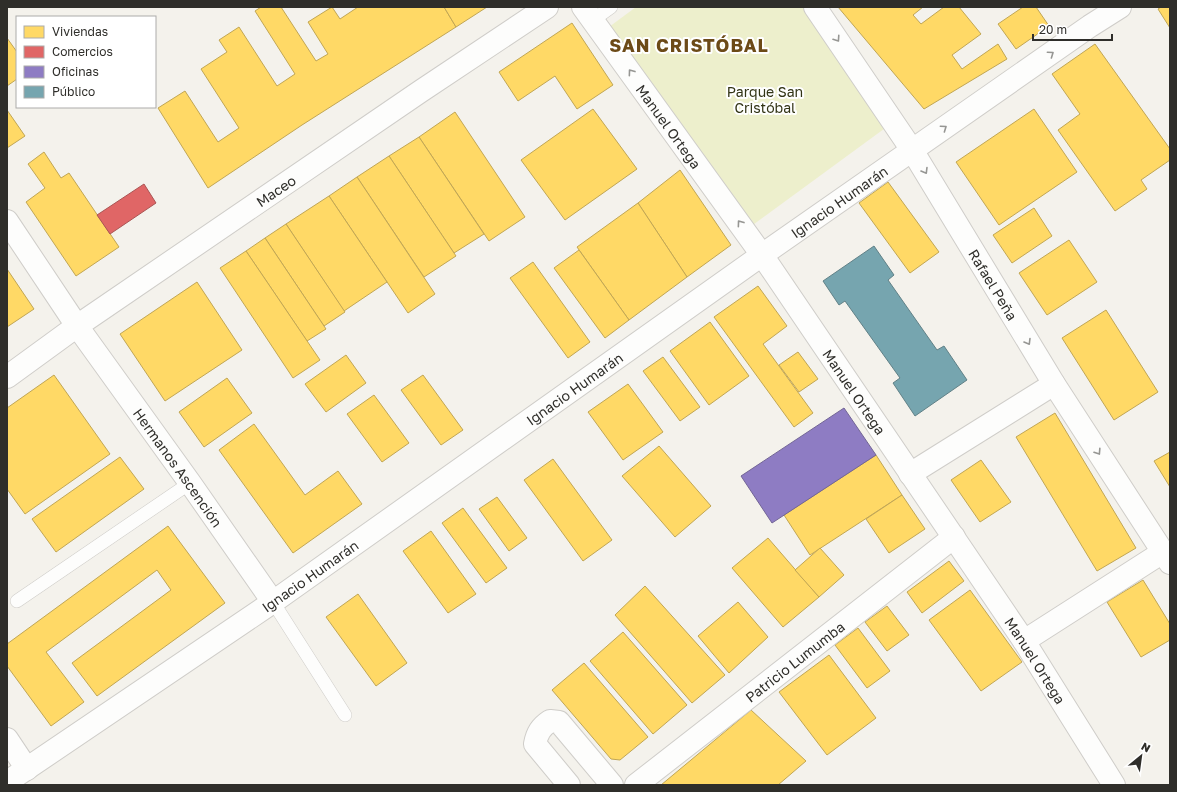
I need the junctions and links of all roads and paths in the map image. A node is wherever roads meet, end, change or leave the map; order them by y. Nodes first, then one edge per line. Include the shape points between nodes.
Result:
1 (547, 7) edge
2 (611, 7) edge
3 (815, 7) edge
4 (1120, 7) edge
5 (588, 14) edge
6 (912, 150) junction
7 (7, 221) edge
8 (762, 255) junction
9 (77, 326) junction
10 (7, 377) edge
11 (1054, 384) junction
12 (910, 474) junction
13 (190, 483) junction
14 (954, 537) junction
15 (1166, 558) edge
16 (17, 601) dead end
17 (273, 602) junction
18 (1024, 641) junction
19 (345, 715) dead end
20 (7, 739) edge
21 (27, 769) junction
22 (7, 782) edge
23 (569, 785) edge
24 (612, 785) edge
25 (636, 785) edge
26 (1114, 785) edge

1 - 9 street, Maceo
2 - 5 lane
3 -> 6 street, Rafael Peña
6 -> 4 street, Ignacio Humarán
8 -> 5 street, Manuel Ortega
6 - 8 street, Ignacio Humarán
6 -> 11 street, Rafael Peña
7 - 9 street, Hermanos Ascención
8 - 12 street, Manuel Ortega
8 - 17 street, Ignacio Humarán
9 - 10 street, Maceo
9 - 13 street, Hermanos Ascención
11 - 12 street
11 -> 15 street, Rafael Peña
12 - 14 street, Manuel Ortega
13 - 16 lane
13 - 17 street, Hermanos Ascención
14 - 18 street, Manuel Ortega
14 - 25 street, Patricio Lumumba
15 - 18 street
17 - 19 lane, Hermanos Ascención
17 - 21 street, Ignacio Humarán
18 - 26 street, Manuel Ortega
20 - 21 street
21 - 22 street, Ignacio Humarán
23 - 24 street via 535,744 537,734 550,721 559,722

